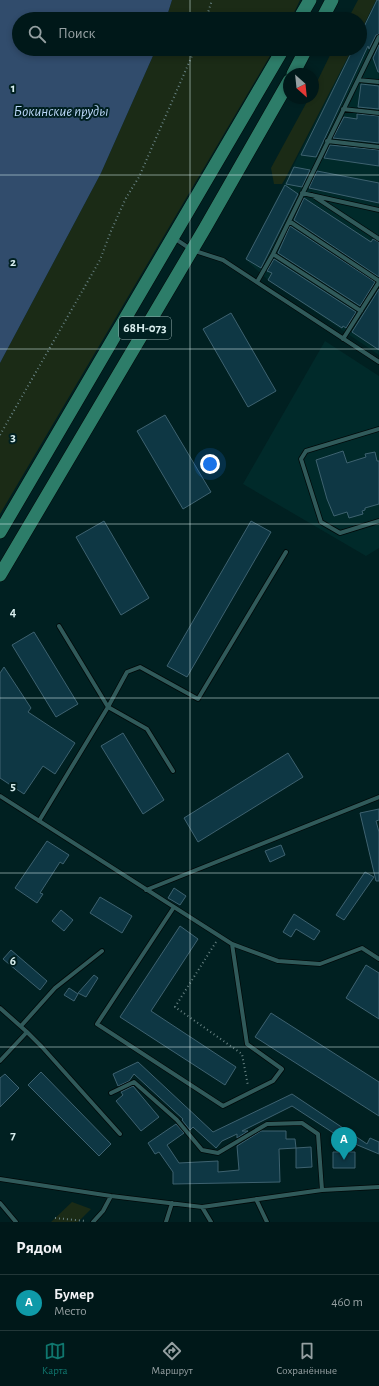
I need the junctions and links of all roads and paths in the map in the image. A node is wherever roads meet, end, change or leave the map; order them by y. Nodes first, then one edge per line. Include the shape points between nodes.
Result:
1 (212, 0) edge
2 (310, 0) edge
3 (332, 0) edge
4 (208, 12) edge
5 (304, 12) edge
6 (326, 12) edge
7 (379, 37) edge
8 (192, 56) edge
9 (279, 56) edge
10 (302, 56) edge
11 (296, 68) edge
12 (358, 80) junction
13 (379, 82) edge
14 (283, 91) edge
15 (343, 109) junction
16 (379, 113) edge
17 (327, 141) junction
18 (379, 147) edge
19 (302, 193) junction
20 (312, 195) junction
21 (379, 210) edge
22 (289, 221) junction
23 (173, 238) junction
24 (379, 240) edge
25 (192, 250) junction
26 (273, 254) junction
27 (257, 282) junction
28 (379, 282) edge
29 (360, 311) junction
30 (343, 339) junction
31 (379, 362) edge
32 (379, 429) edge
33 (0, 435) edge
34 (379, 521) edge
35 (0, 532) edge
36 (286, 552) dead end
37 (0, 575) edge
38 (59, 626) dead end
39 (108, 707) junction
40 (173, 771) dead end
41 (0, 796) edge
42 (379, 797) edge
43 (39, 821) junction
44 (146, 890) junction
45 (174, 907) junction
46 (220, 936) junction
47 (232, 944) junction
48 (102, 951) dead end
49 (379, 958) edge
50 (0, 1008) edge
51 (21, 1026) junction
52 (27, 1032) junction
53 (0, 1061) edge
54 (111, 1093) dead end
55 (250, 1093) junction
56 (120, 1134) dead end
57 (0, 1179) edge
58 (379, 1187) edge
59 (322, 1190) junction
60 (111, 1196) junction
61 (256, 1199) junction
62 (0, 1203) edge
63 (172, 1203) junction
64 (202, 1207) junction
65 (55, 1218) dead end
66 (16, 1222) edge
67 (93, 1222) edge
68 (166, 1222) edge
69 (211, 1222) edge
70 (267, 1222) edge

1 - 4 path
2 - 5 main road
3 - 6 main road
7 - 12 lane
8 - 33 path via 100,260
9 - 23 main road, 68Н-073
10 - 11 main road
12 - 13 lane
12 - 15 lane
14 - 25 main road, 68Н-073
15 - 16 lane
15 - 17 lane
17 - 18 lane
17 - 19 lane
19 - 20 lane
19 - 22 lane
20 - 21 lane
20 - 24 lane
22 - 26 lane
22 - 28 lane
23 - 25 lane
23 - 35 main road, 68Н-073
25 - 27 lane via 223,260
25 - 37 main road, 68Н-073
26 - 27 lane
26 - 29 lane
27 - 30 lane
28 - 29 lane
29 - 30 lane
30 - 31 lane
32 - 34 lane via 306,451 302,459 321,522 340,533
36 - 39 lane via 198,699 140,667 127,672
38 - 39 lane
39 - 40 lane via 147,729
39 - 43 lane
41 - 43 lane
42 - 44 lane
43 - 44 lane
44 - 45 lane
45 - 46 lane
45 - 55 lane via 97,1024 223,1106
46 - 47 lane
46 - 55 path via 175,1008 242,1054
47 - 49 lane via 278,961 320,964 362,948
47 - 55 lane via 248,1044 282,1069 273,1081
48 - 51 lane via 55,988
50 - 51 lane
51 - 52 lane
52 - 53 lane
52 - 56 lane
54 - 59 lane via 134,1082 177,1120 202,1150 218,1153 267,1124 302,1123 318,1134
57 - 60 lane
58 - 59 lane
59 - 61 lane
60 - 63 lane
60 - 67 lane
61 - 64 lane
61 - 70 lane
62 - 66 lane
63 - 64 lane
63 - 68 lane
64 - 69 lane
65 - 67 path

